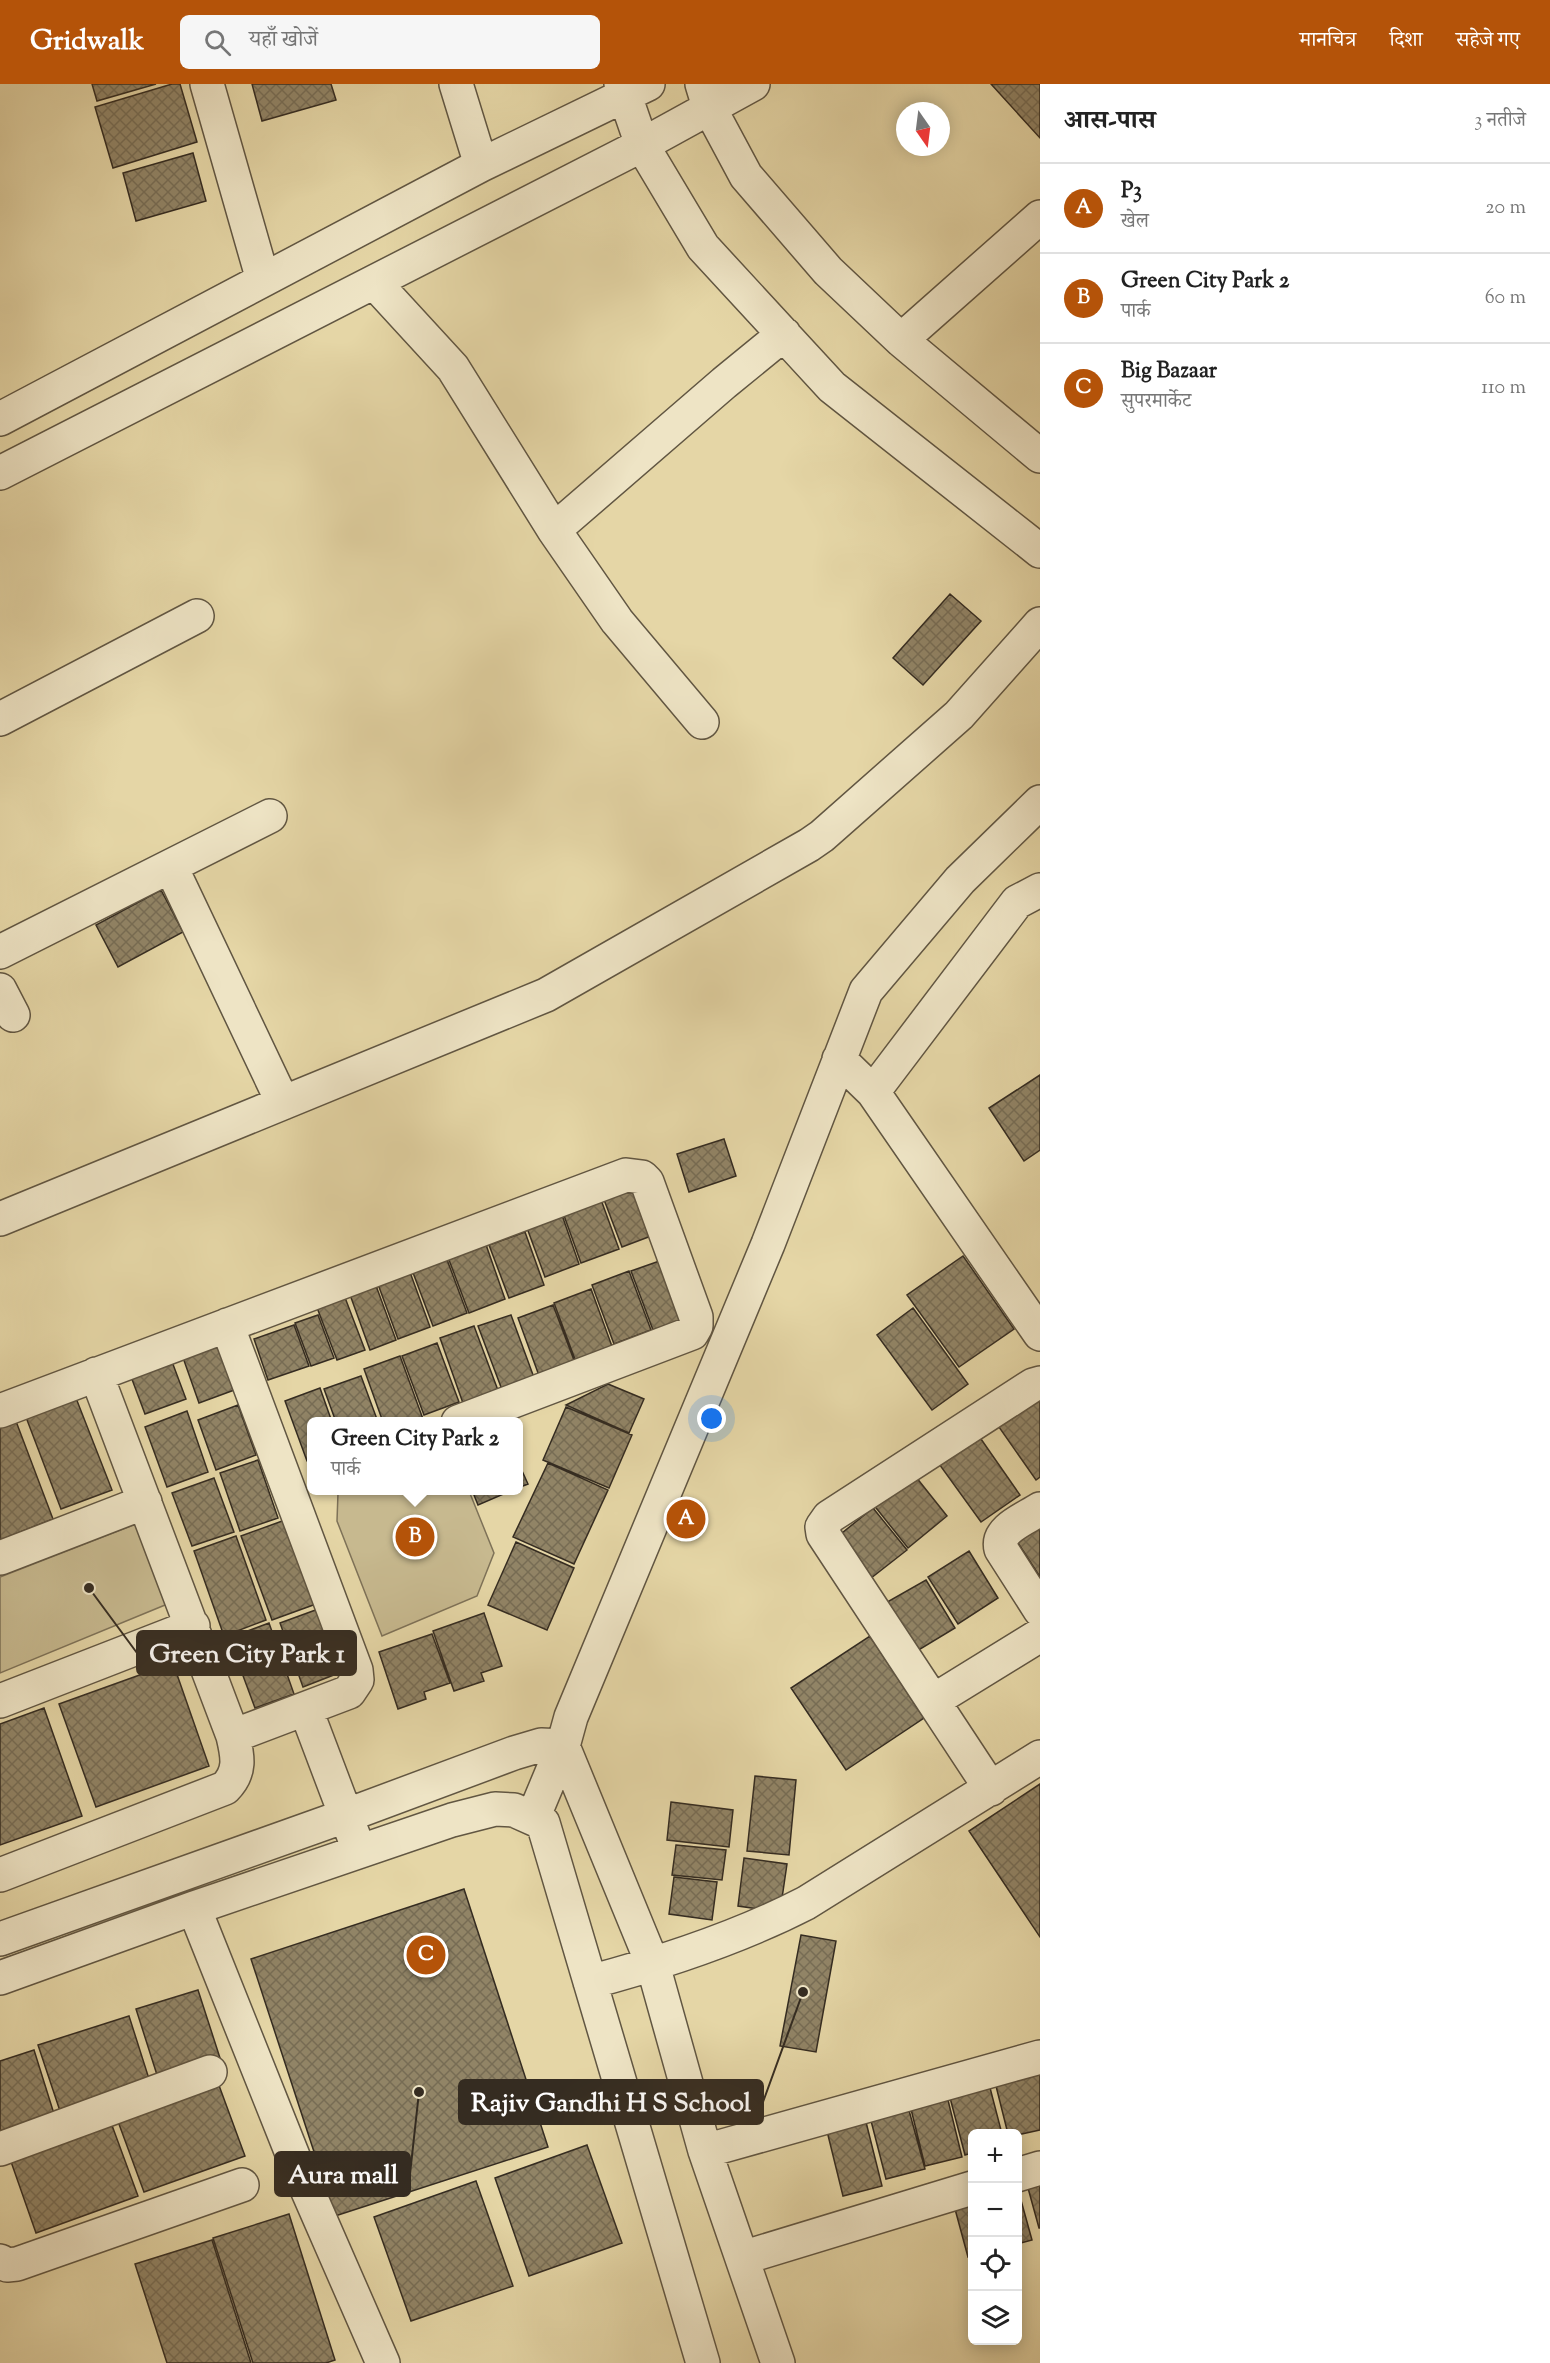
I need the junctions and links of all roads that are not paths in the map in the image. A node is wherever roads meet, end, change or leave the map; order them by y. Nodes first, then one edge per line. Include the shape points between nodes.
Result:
1 (207, 84) edge
2 (456, 84) edge
3 (753, 84) edge
4 (631, 88) edge
5 (706, 96) edge
6 (642, 145) junction
7 (481, 165) junction
8 (1040, 217) edge
9 (263, 280) junction
10 (374, 282) junction
11 (783, 334) junction
12 (901, 340) junction
13 (0, 419) edge
14 (1040, 456) edge
15 (0, 473) edge
16 (554, 530) junction
17 (1040, 551) edge
18 (197, 616) dead end
19 (1040, 624) edge
20 (0, 718) edge
21 (702, 722) dead end
22 (1040, 802) edge
23 (270, 816) dead end
24 (171, 867) junction
25 (1040, 890) edge
26 (0, 952) edge
27 (839, 1059) junction
28 (873, 1092) junction
29 (283, 1103) junction
30 (0, 1219) edge
31 (227, 1325) junction
32 (1040, 1334) edge
33 (96, 1374) junction
34 (1040, 1383) edge
35 (0, 1411) edge
36 (471, 1417) edge
37 (299, 1481) edge
38 (145, 1502) junction
39 (1040, 1509) edge
40 (0, 1558) edge
41 (1040, 1610) edge
42 (193, 1626) junction
43 (1040, 1635) edge
44 (0, 1701) edge
45 (933, 1701) junction
46 (306, 1710) junction
47 (234, 1736) junction
48 (563, 1746) junction
49 (1040, 1757) edge
50 (991, 1789) junction
51 (345, 1816) junction
52 (533, 1818) junction
53 (359, 1851) junction
54 (0, 1875) edge
55 (194, 1908) junction
56 (0, 1939) edge
57 (653, 1965) junction
58 (0, 1978) edge
59 (590, 1982) junction
60 (1040, 2056) edge
61 (210, 2072) dead end
62 (0, 2149) edge
63 (705, 2151) junction
64 (1040, 2168) edge
65 (1022, 2173) edge
66 (242, 2185) dead end
67 (968, 2189) edge
68 (742, 2258) junction
69 (0, 2261) edge
70 (383, 2363) edge
71 (703, 2363) edge
72 (778, 2363) edge

1 - 9 street
2 - 7 street
3 - 5 street
4 - 6 street
4 - 7 street
5 - 6 street
5 - 12 street via 746,176 828,271
6 - 10 street
6 - 11 street via 703,246
7 - 9 street
8 - 12 street
9 - 13 street
10 - 15 street
10 - 16 street via 453,368
11 - 16 street
11 - 17 street via 832,387
12 - 14 street
16 - 21 street via 617,621
18 - 20 street
19 - 29 street via 959,715 809,845 546,995
22 - 27 street via 960,880 866,991
23 - 24 street
24 - 26 street
24 - 29 street
25 - 28 street via 1017,902
27 - 28 street
27 - 48 street via 768,1244 571,1717
28 - 32 street
29 - 30 street
31 - 33 street
31 - 36 street via 626,1175 642,1177 696,1317 692,1333
31 - 37 street
33 - 35 street
33 - 38 street
34 - 45 street via 829,1517 822,1527
37 - 46 street via 357,1680 349,1692
38 - 40 street
38 - 42 street
39 - 41 street via 1004,1532 1000,1544
42 - 44 street
42 - 47 street
43 - 45 street
45 - 50 street
46 - 47 street
46 - 51 street
47 - 54 street via 238,1770 225,1788
48 - 51 street via 541,1745
48 - 52 street
48 - 57 street
49 - 50 street
50 - 57 street via 806,1903 770,1921
51 - 53 street
51 - 56 street
52 - 53 street via 514,1810 495,1809
52 - 59 street via 543,1823
53 - 55 street
55 - 58 street
55 - 70 street via 299,2170
57 - 59 street
57 - 63 street
59 - 71 street
60 - 63 street
61 - 62 street
63 - 68 street
64 - 65 street
66 - 69 street via 17,2264
67 - 68 street
68 - 72 street

